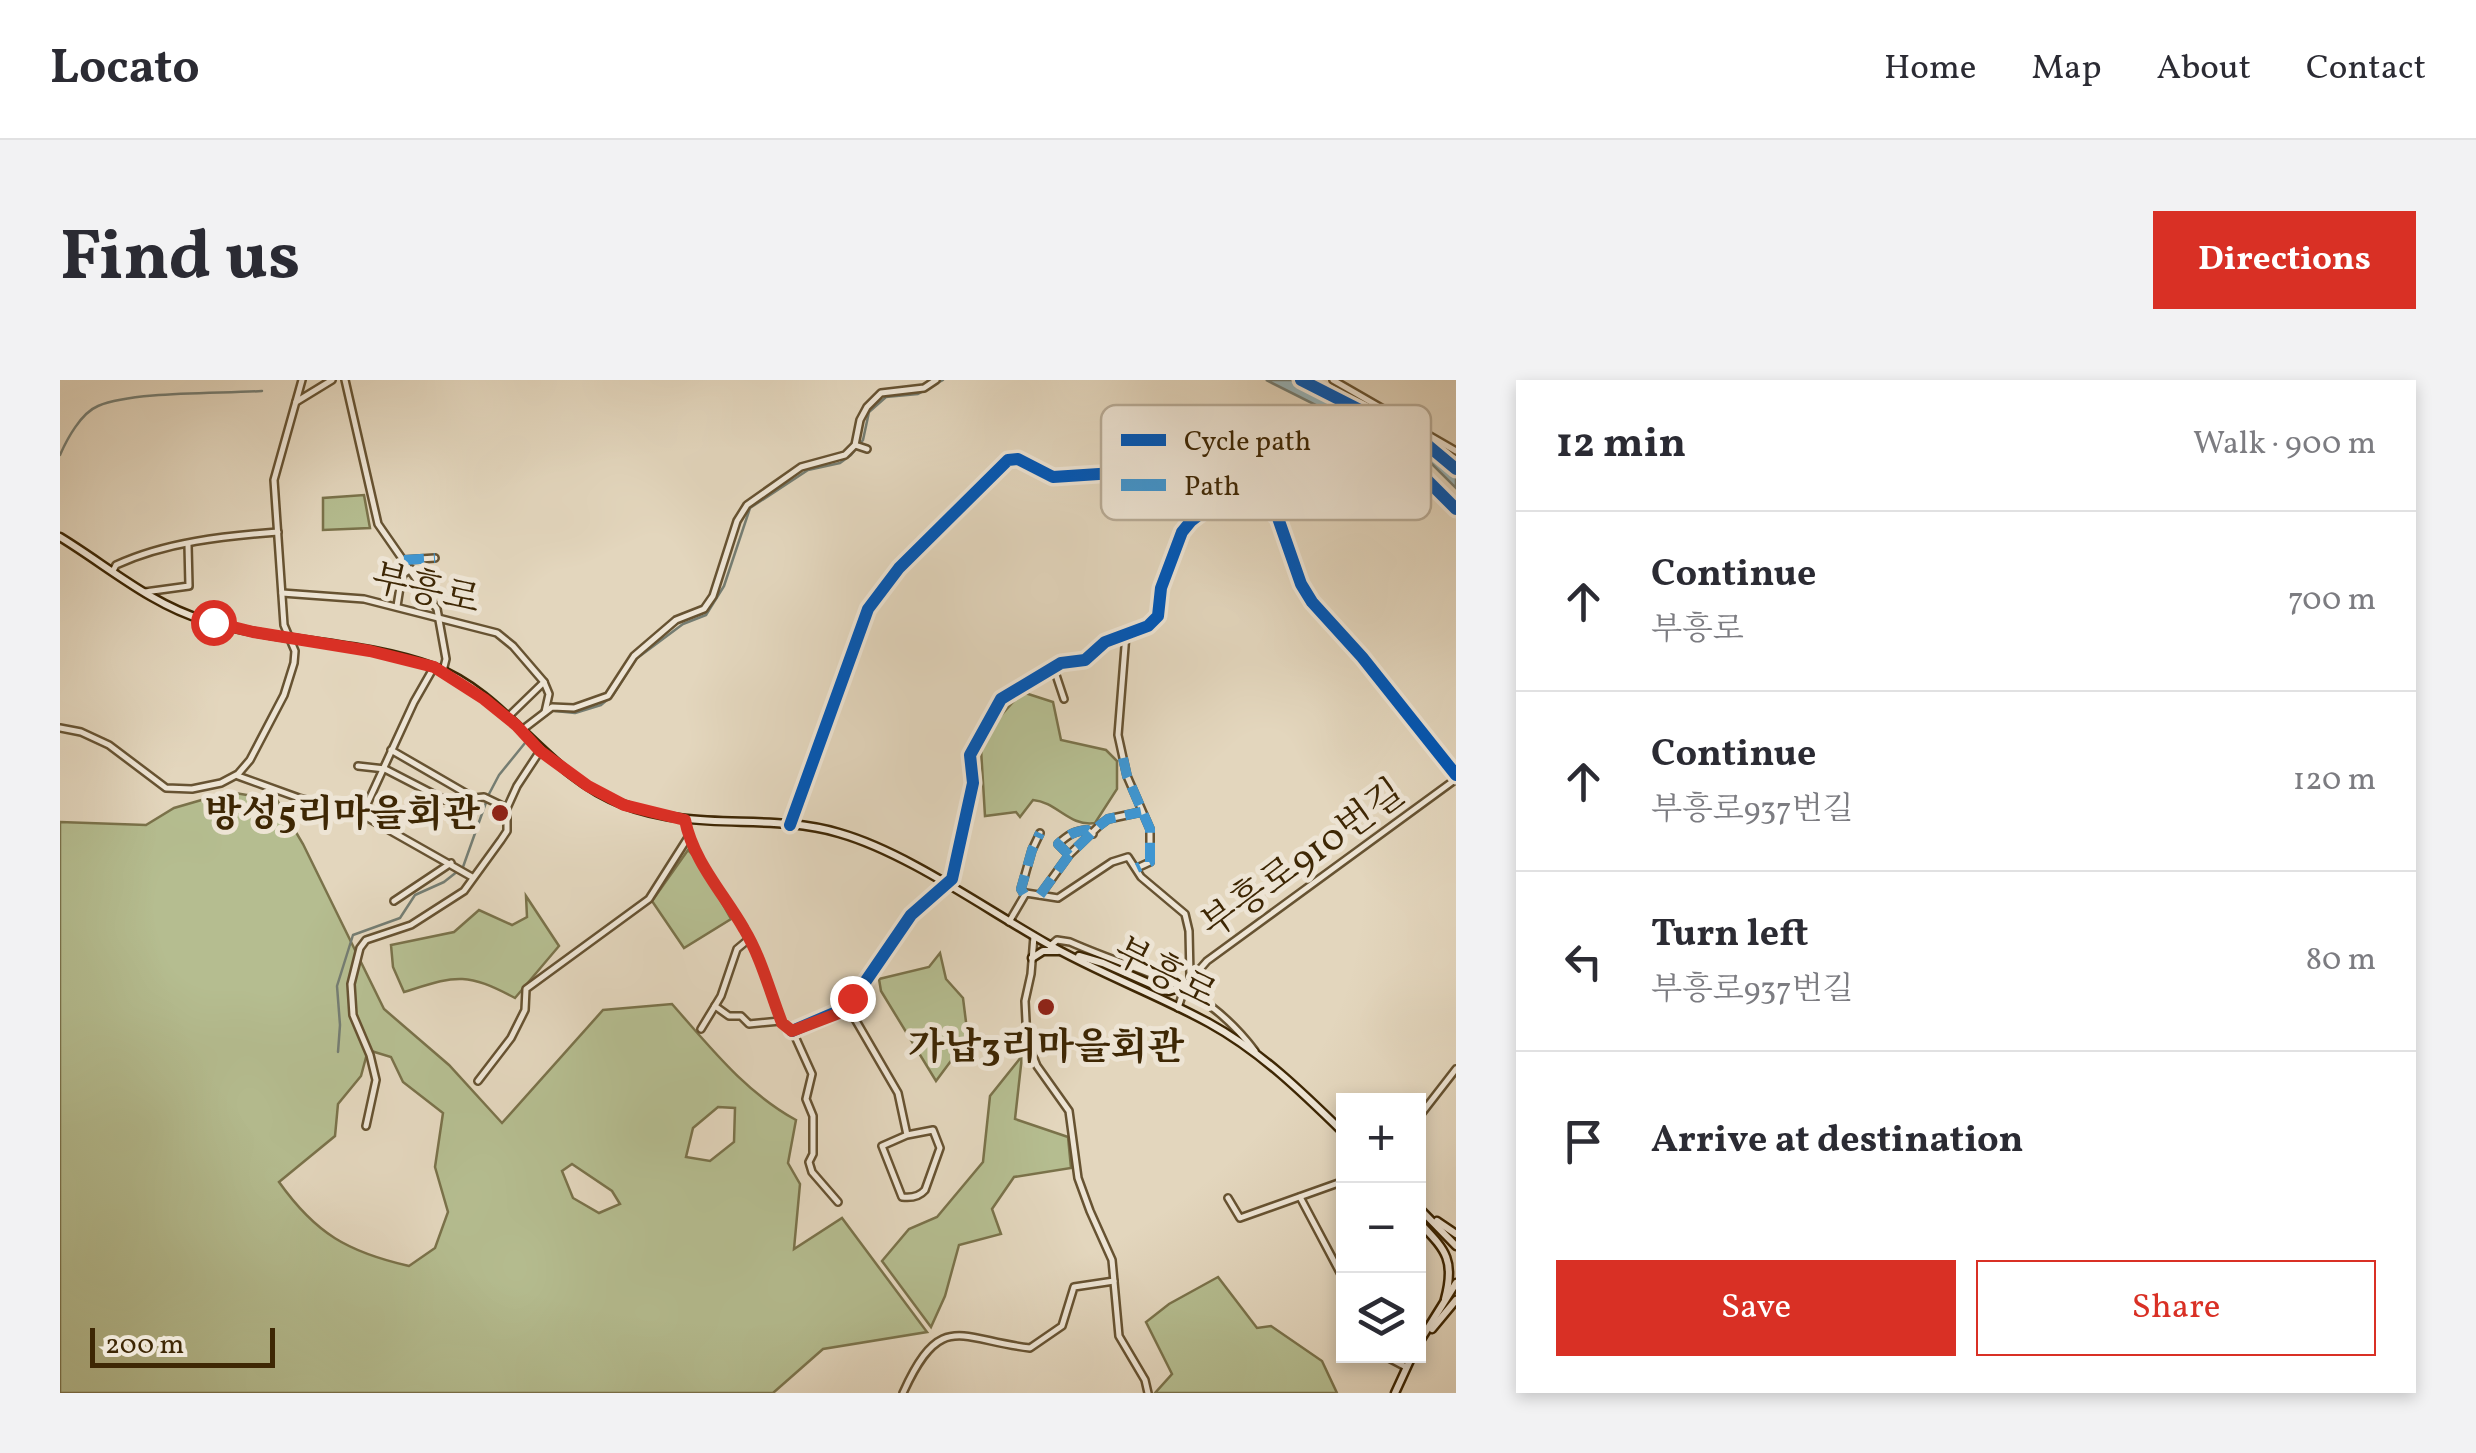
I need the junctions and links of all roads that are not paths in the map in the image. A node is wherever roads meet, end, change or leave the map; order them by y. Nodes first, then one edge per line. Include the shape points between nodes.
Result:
1 (302, 380) edge
2 (332, 380) edge
3 (345, 380) edge
4 (936, 380) edge
5 (1334, 380) edge
6 (296, 400) junction
7 (1377, 405) edge
8 (1431, 436) edge
9 (855, 445) junction
10 (867, 449) dead end
11 (1456, 451) edge
12 (1101, 474) edge
13 (1431, 484) edge
14 (1456, 509) edge
15 (1192, 520) edge
16 (1279, 520) edge
17 (278, 532) junction
18 (60, 537) edge
19 (188, 544) junction
20 (435, 558) dead end
21 (404, 560) junction
22 (411, 569) junction
23 (113, 571) junction
24 (145, 592) junction
25 (282, 593) junction
26 (397, 608) junction
27 (439, 618) junction
28 (1126, 634) junction
29 (290, 638) junction
30 (434, 667) junction
31 (1053, 669) junction
32 (444, 672) junction
33 (544, 682) junction
34 (1064, 699) dead end
35 (544, 712) junction
36 (506, 718) junction
37 (60, 728) edge
38 (521, 731) junction
39 (390, 750) junction
40 (540, 751) junction
41 (358, 766) dead end
42 (381, 770) junction
43 (236, 775) junction
44 (1456, 777) edge
45 (446, 800) dead end
46 (507, 808) junction
47 (1142, 812) junction
48 (362, 815) junction
49 (685, 820) junction
50 (790, 826) junction
51 (1040, 834) dead end
52 (1093, 834) junction
53 (689, 836) junction
54 (1069, 855) junction
55 (451, 863) junction
56 (1136, 868) junction
57 (472, 877) junction
58 (947, 886) junction
59 (1024, 894) junction
60 (1040, 894) junction
61 (394, 901) dead end
62 (1009, 922) junction
63 (1034, 936) junction
64 (749, 939) junction
65 (1050, 946) junction
66 (1066, 952) junction
67 (1032, 958) junction
68 (1190, 976) junction
69 (1184, 986) junction
70 (715, 1006) junction
71 (848, 1007) junction
72 (1178, 1008) junction
73 (782, 1021) junction
74 (701, 1029) dead end
75 (792, 1031) junction
76 (1260, 1057) junction
77 (1456, 1070) edge
78 (478, 1082) dead end
79 (1426, 1108) edge
80 (366, 1126) dead end
81 (1336, 1126) edge
82 (907, 1134) junction
83 (1338, 1183) edge
84 (1300, 1197) junction
85 (1228, 1198) dead end
86 (838, 1202) dead end
87 (1426, 1213) edge
88 (1426, 1214) edge
89 (1426, 1229) edge
90 (1456, 1234) edge
91 (1435, 1237) junction
92 (1456, 1246) edge
93 (1340, 1273) edge
94 (1114, 1281) junction
95 (1456, 1284) edge
96 (1446, 1299) junction
97 (1456, 1300) edge
98 (1426, 1331) edge
99 (1426, 1335) edge
100 (1398, 1363) edge
101 (1408, 1363) edge
102 (1406, 1367) junction
103 (903, 1393) edge
104 (1148, 1393) edge
105 (1394, 1393) edge

1 - 6 street
2 - 6 street
3 - 21 street via 378,524
4 - 9 street via 872,399
5 - 7 street
6 - 17 street via 274,480
8 - 11 street
9 - 10 street
9 - 35 street via 840,459 801,467 747,505 704,609 676,620 634,656 608,696
12 - 50 street via 1052,477 1008,460 899,568 868,609
13 - 14 street
15 - 28 street via 1161,588 1158,616
16 - 44 street via 1312,602
17 - 19 street
17 - 25 street
18 - 23 main road, 부흥로
19 - 23 street via 126,560
19 - 24 street via 190,586
20 - 21 street
21 - 22 street
22 - 26 street via 402,575
22 - 27 street
23 - 24 main road, 부흥로
24 - 29 main road, 부흥로 via 202,620
25 - 26 street, 부흥로
25 - 29 street
26 - 27 street, 부흥로
27 - 32 street
27 - 33 street, 부흥로 via 497,633
28 - 31 street via 1085,660
28 - 47 street via 1118,735
29 - 30 main road, 부흥로
29 - 43 street via 290,682
30 - 32 main road, 부흥로
30 - 39 street
31 - 34 street
31 - 58 street via 1000,699 968,762 970,800
32 - 36 main road, 부흥로
33 - 35 street via 550,694
33 - 36 street
35 - 38 street
36 - 38 main road, 부흥로
37 - 43 street via 109,745 166,788 192,789
38 - 40 main road, 부흥로
39 - 42 street
39 - 46 street via 474,798
40 - 46 street
40 - 49 main road, 부흥로 via 607,798
41 - 42 street
42 - 45 street
42 - 48 street
43 - 48 street
44 - 68 street, 부흥로910번길
46 - 57 street via 507,831
47 - 52 street via 1108,819
47 - 56 street via 1150,829 1150,862
48 - 55 street
49 - 50 main road, 부흥로
49 - 53 street
50 - 58 main road, 부흥로 via 870,844
51 - 59 street
52 - 54 street
52 - 54 street via 1067,836 1058,844
53 - 64 street
53 - 78 street via 649,899 526,988 525,1010 511,1038
54 - 60 street
55 - 57 street
55 - 61 street
56 - 60 street via 1120,858 1063,896
56 - 68 street via 1186,917
57 - 80 street via 464,891 411,925 360,948 351,984 354,1015 376,1080
58 - 62 main road, 부흥로
58 - 71 street via 910,915
59 - 60 street
59 - 62 street
62 - 63 main road, 부흥로
63 - 65 main road, 부흥로
63 - 67 street
64 - 70 street via 738,949
64 - 73 street
65 - 66 main road, 부흥로
65 - 69 street, 부흥로910번길 via 1061,939
66 - 67 main road
66 - 69 main road via 1162,990
66 - 72 main road, 부흥로
67 - 94 street via 1027,1041 1069,1111 1078,1178 1112,1260
68 - 69 street, 부흥로910번길
69 - 72 street
69 - 76 street, 부흥로910번길 via 1221,1011
70 - 73 street via 749,1024
70 - 74 street
71 - 75 street
71 - 82 street via 898,1093
72 - 76 main road, 부흥로
73 - 75 street
75 - 86 street via 812,1074 806,1099 812,1116 809,1162
76 - 81 main road, 부흥로
77 - 79 street
82 - 82 street via 882,1146 907,1198 925,1190 940,1148 933,1130
83 - 84 street
84 - 85 street via 1240,1218
84 - 93 street
87 - 90 main road
88 - 92 main road
89 - 91 main road
91 - 92 main road
91 - 96 main road via 1452,1263
94 - 103 street via 1074,1288 1062,1326 1030,1348 948,1334 922,1359
94 - 104 street via 1119,1336
95 - 96 main road
96 - 98 main road
97 - 99 main road
100 - 102 street
101 - 102 main road
102 - 105 main road

